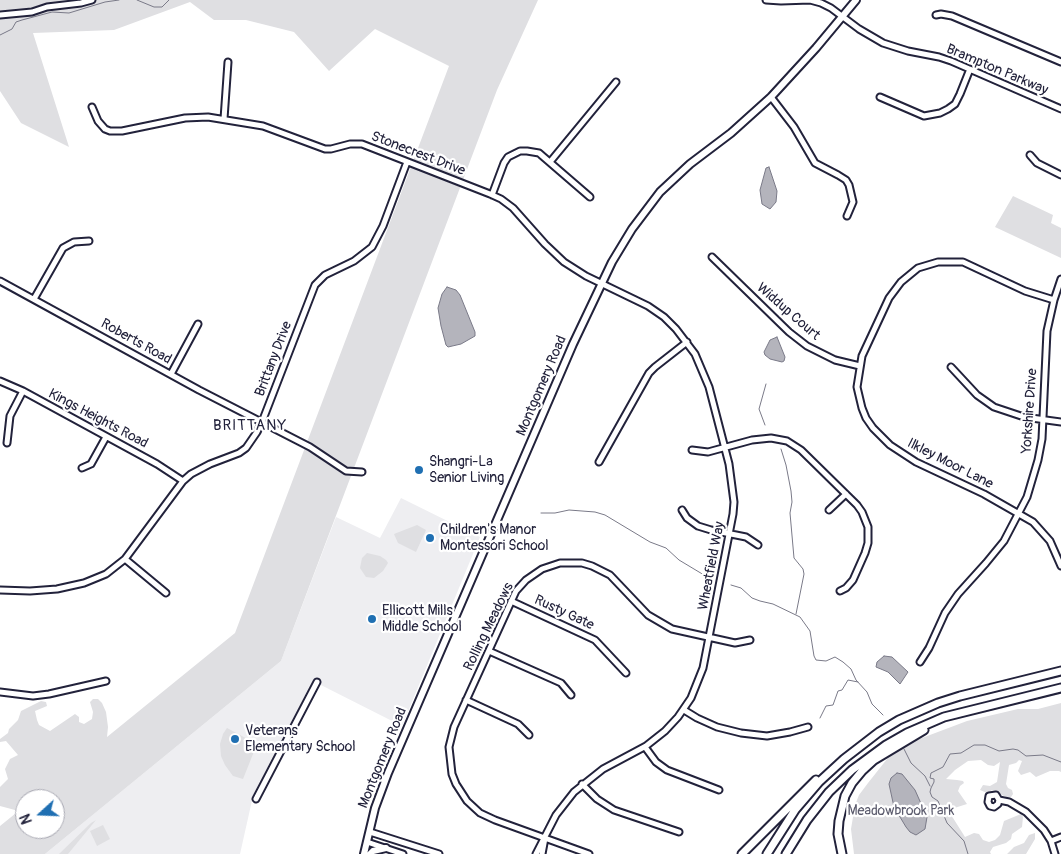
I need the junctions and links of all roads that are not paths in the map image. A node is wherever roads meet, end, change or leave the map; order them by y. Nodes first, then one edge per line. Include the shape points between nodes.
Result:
1 (92, 0) edge
2 (766, 0) edge
3 (856, 0) edge
4 (0, 15) edge
5 (936, 15) dead end
6 (843, 16) junction
7 (228, 62) dead end
8 (1061, 62) edge
9 (970, 69) junction
10 (616, 82) dead end
11 (771, 97) junction
12 (880, 97) dead end
13 (92, 107) dead end
14 (1061, 109) edge
15 (224, 119) junction
16 (1030, 155) dead end
17 (407, 162) junction
18 (550, 162) junction
19 (1061, 175) edge
20 (492, 195) junction
21 (590, 197) dead end
22 (847, 216) dead end
23 (89, 242) dead end
24 (712, 258) dead end
25 (1061, 279) edge
26 (0, 281) edge
27 (602, 283) junction
28 (34, 299) junction
29 (1054, 300) junction
30 (198, 324) dead end
31 (687, 342) junction
32 (860, 366) junction
33 (951, 367) dead end
34 (171, 374) junction
35 (0, 381) edge
36 (23, 391) junction
37 (1044, 420) junction
38 (262, 422) junction
39 (1061, 422) edge
40 (106, 437) junction
41 (7, 443) dead end
42 (724, 448) junction
43 (692, 450) dead end
44 (599, 462) dead end
45 (82, 468) dead end
46 (362, 472) dead end
47 (183, 481) junction
48 (846, 494) junction
49 (682, 510) dead end
50 (829, 510) dead end
51 (1018, 514) junction
52 (729, 534) junction
53 (758, 545) dead end
54 (1061, 545) edge
55 (1055, 549) junction
56 (125, 559) junction
57 (1061, 566) edge
58 (0, 590) edge
59 (840, 591) dead end
60 (166, 593) dead end
61 (510, 601) junction
62 (709, 637) junction
63 (750, 640) dead end
64 (489, 651) junction
65 (920, 662) dead end
66 (1061, 671) edge
67 (626, 673) dead end
68 (106, 681) dead end
69 (317, 682) dead end
70 (1061, 688) edge
71 (0, 692) edge
72 (571, 695) dead end
73 (1017, 698) junction
74 (466, 700) junction
75 (684, 710) junction
76 (808, 727) dead end
77 (529, 735) dead end
78 (645, 747) junction
79 (844, 759) junction
80 (582, 784) junction
81 (719, 790) dead end
82 (256, 799) dead end
83 (1000, 800) dead end
84 (370, 832) junction
85 (679, 832) dead end
86 (1061, 837) edge
87 (545, 838) junction
88 (1051, 841) junction
89 (367, 842) junction
90 (386, 848) junction
91 (364, 854) edge
92 (370, 854) edge
93 (403, 854) edge
94 (439, 854) edge
95 (536, 854) edge
96 (542, 854) edge
97 (589, 854) edge
98 (742, 854) edge
99 (768, 854) edge
100 (786, 854) edge
101 (842, 854) edge
102 (1056, 854) edge

1 - 4 street
2 - 6 street, Brampton Parkway via 810,0
3 - 6 main road, Montgomery Road
5 - 8 street via 952,16
6 - 9 street, Brampton Parkway via 859,30 883,42
6 - 11 main road, Montgomery Road
7 - 15 street
9 - 12 street via 955,104 940,113 924,116
9 - 14 street, Brampton Parkway
10 - 18 street
11 - 22 street via 815,163 846,180 854,202
11 - 27 main road, Montgomery Road via 660,192 632,228
13 - 15 street, Stonecrest Drive via 100,125 116,132 185,118
15 - 17 street, Stonecrest Drive via 263,126 325,149 362,144
16 - 19 street via 1036,163
17 - 20 street, Stonecrest Drive
17 - 38 street, Brittany Drive via 372,247 325,275 315,285
18 - 20 street via 533,151 520,151 508,157
18 - 21 street
20 - 27 street, Stonecrest Drive via 513,208 564,262
23 - 28 street via 74,242 63,248
24 - 32 street, Widdup Court via 798,339 826,356
25 - 29 street, Yorkshire Drive
26 - 28 street, Roberts Road
27 - 31 street, Wheatfield Way via 664,317
27 - 84 main road, Montgomery Road via 388,773
28 - 34 street, Roberts Road
29 - 32 street, Ilkley Moor Lane via 963,262 927,264 908,275 894,289
29 - 37 street, Yorkshire Drive via 1046,347
30 - 34 street
31 - 42 street, Wheatfield Way via 708,384
31 - 44 street via 649,373
32 - 51 street, Ilkley Moor Lane via 858,387 862,408 881,438 916,462
33 - 37 street via 977,395 994,407 1013,415
34 - 38 street, Roberts Road
35 - 36 street, Kings Heights Road
36 - 40 street, Kings Heights Road
36 - 41 street via 10,416
37 - 39 street
37 - 51 street, Yorkshire Drive via 1033,478
38 - 46 street, Roberts Road via 310,447 346,471
38 - 47 street, Brittany Drive via 252,440 239,453 200,468
40 - 45 street via 91,464
40 - 47 street, Kings Heights Road
42 - 43 street via 708,452
42 - 48 street via 763,438 787,441 801,450
42 - 52 street, Wheatfield Way via 734,489
47 - 56 street, Brittany Drive
48 - 50 street
48 - 59 street via 862,512 868,535 865,553 853,580
49 - 52 street via 698,526
51 - 55 street, Ilkley Moor Lane via 1040,528
51 - 65 street, Yorkshire Drive via 996,551 945,613
52 - 53 street via 751,538
52 - 62 street, Wheatfield Way
54 - 55 street
55 - 57 street, Ilkley Moor Lane
56 - 58 street, Brittany Drive via 106,574 72,586 30,591
56 - 60 street
61 - 62 street, Rolling Meadows via 521,585 542,569 560,563 582,563 610,575 657,621 680,632
61 - 64 street, Rolling Meadows
61 - 67 street, Rusty Gate via 595,640
62 - 63 street, Rolling Meadows via 735,643
62 - 75 street, Wheatfield Way via 698,682
64 - 72 street via 561,683
64 - 74 street, Rolling Meadows
66 - 79 highway via 960,696 920,710 879,732
68 - 71 street via 41,695
69 - 82 street
70 - 73 highway
73 - 100 highway via 944,717 906,733 871,755 829,792
73 - 101 highway via 945,720 889,750 862,771 852,783 840,810 838,834
74 - 77 street via 518,724
74 - 87 street, Rolling Meadows via 449,746 450,766 456,784 480,813
75 - 76 street via 717,728 741,734 767,736
75 - 78 street, Wheatfield Way
78 - 80 street, Wheatfield Way
78 - 81 street via 667,770
79 - 98 highway via 806,789
79 - 99 highway via 796,810
80 - 85 street via 605,805
80 - 87 street, Wheatfield Way via 562,807
83 - 88 street via 1026,812
84 - 89 main road, Montgomery Road
84 - 94 street
86 - 88 street
87 - 95 street, Wheatfield Way
87 - 96 street, Wheatfield Way
87 - 97 street, Rolling Meadows
88 - 102 street
89 - 90 street
89 - 91 main road, Montgomery Road
90 - 92 main road
90 - 93 street

